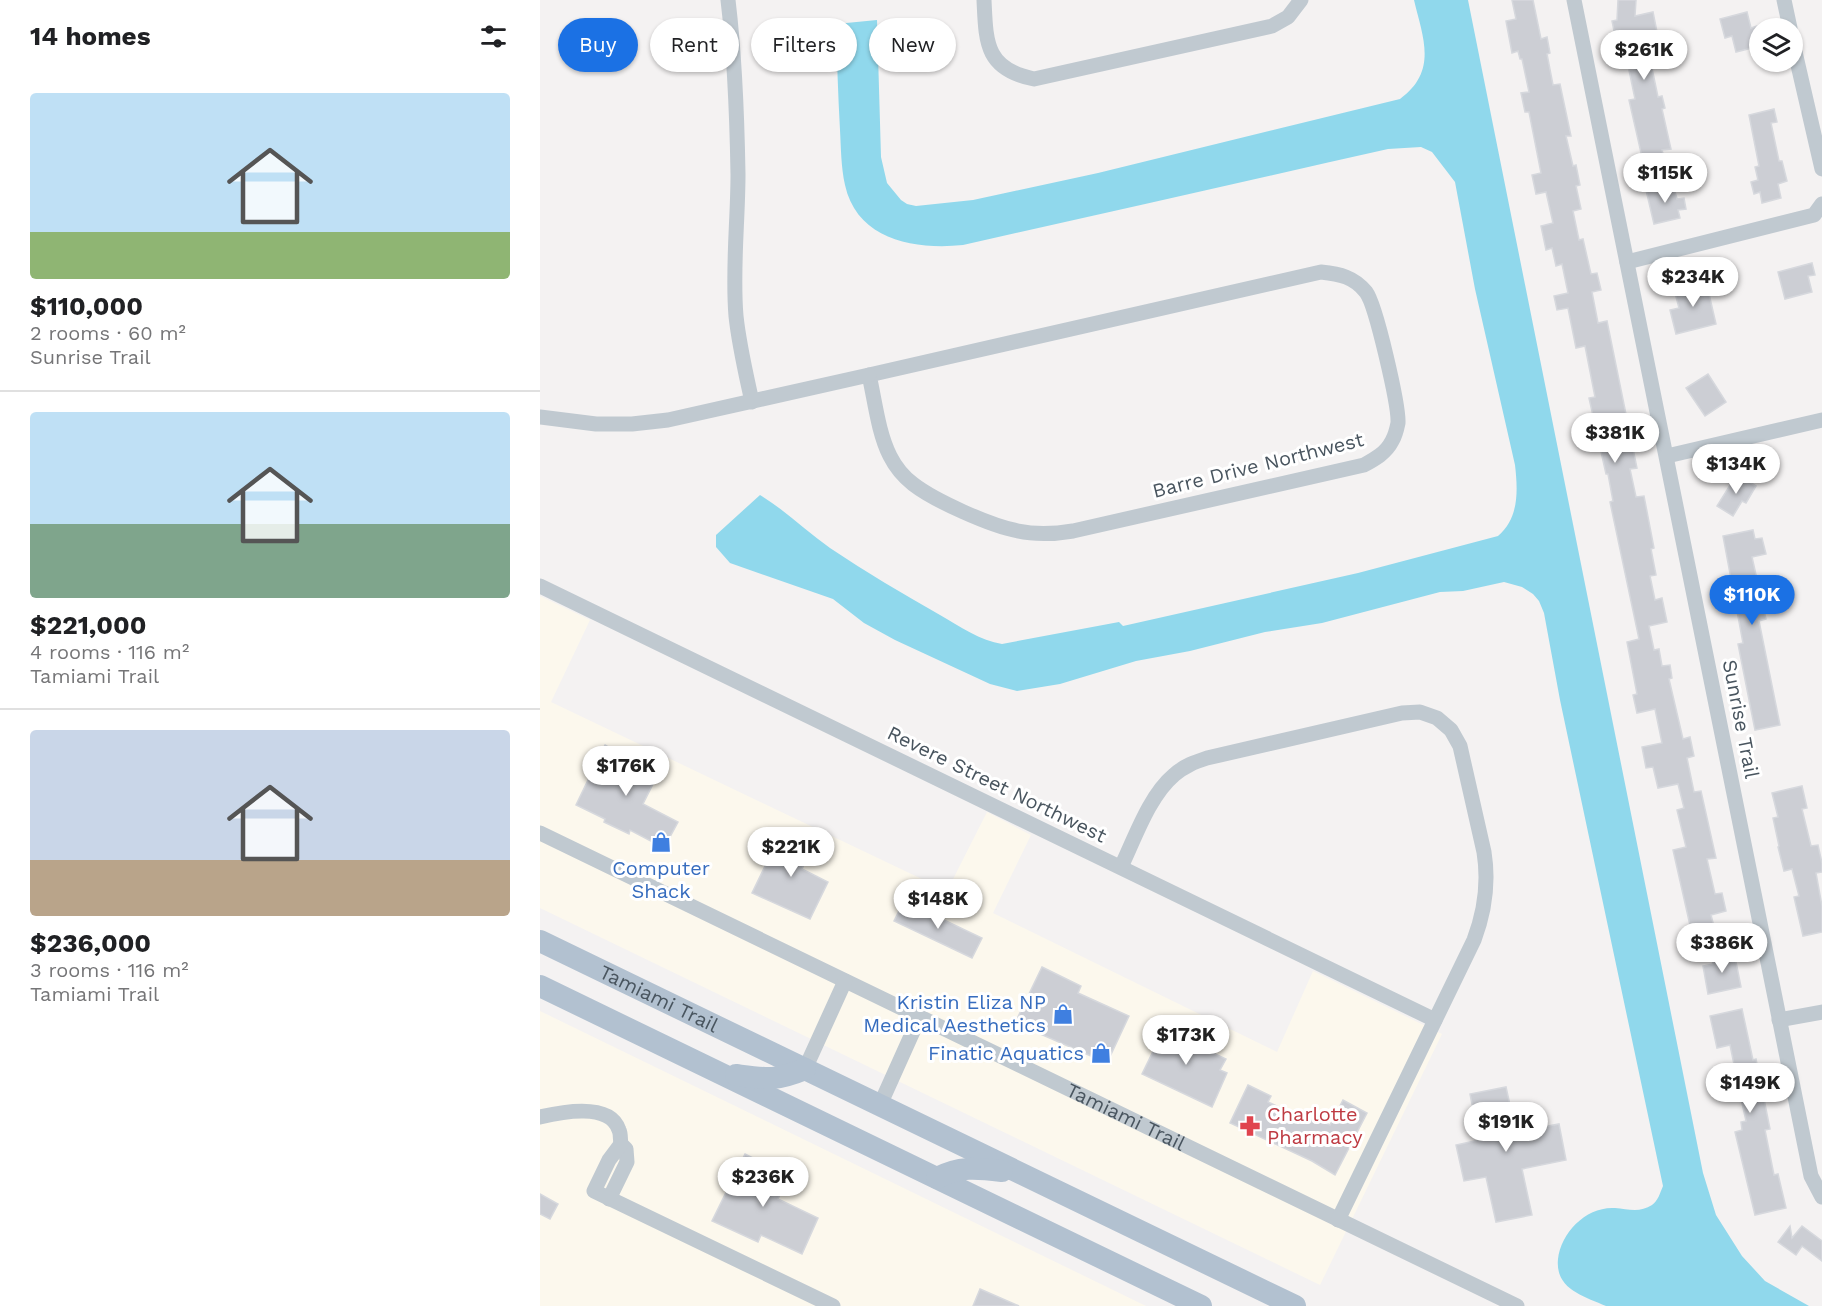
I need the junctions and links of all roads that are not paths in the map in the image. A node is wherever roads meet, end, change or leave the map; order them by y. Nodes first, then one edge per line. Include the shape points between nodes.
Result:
1 (728, 0) edge
2 (984, 0) edge
3 (1301, 0) edge
4 (1574, 0) edge
5 (1784, 0) edge
6 (1788, 18) edge
7 (1800, 72) edge
8 (1822, 169) edge
9 (1822, 204) edge
10 (1627, 262) junction
11 (869, 375) junction
12 (752, 402) junction
13 (540, 417) edge
14 (1822, 420) edge
15 (1667, 456) junction
16 (540, 586) edge
17 (540, 833) edge
18 (1121, 867) junction
19 (540, 941) edge
20 (845, 981) junction
21 (540, 986) edge
22 (1822, 1012) edge
23 (920, 1016) junction
24 (1436, 1020) junction
25 (1779, 1020) junction
26 (805, 1069) junction
27 (717, 1072) junction
28 (880, 1105) junction
29 (540, 1117) edge
30 (621, 1144) junction
31 (1021, 1173) junction
32 (936, 1178) junction
33 (1822, 1197) edge
34 (609, 1198) junction
35 (1338, 1220) junction
36 (833, 1306) edge
37 (1201, 1306) edge
38 (1295, 1306) edge
39 (1517, 1306) edge

1 - 12 street via 738,175 736,317
2 - 3 street via 990,51 1016,75 1034,79 1272,26 1288,17
4 - 10 street, Sunrise Trail
5 - 6 street
7 - 8 street
9 - 10 street via 1814,215
10 - 15 street, Sunrise Trail
11 - 11 street, Barre Drive Northwest via 890,456 912,484 984,520 1037,534 1073,531 1364,465 1380,456 1392,442 1398,424 1375,310 1368,294 1356,281 1322,272
11 - 12 street, Barre Drive Northwest
12 - 13 street, Barre Drive Northwest via 632,424
14 - 15 street
15 - 25 street, Sunrise Trail
16 - 18 street, Revere Street Northwest
17 - 20 street, Tamiami Trail
18 - 24 street, Revere Street Northwest
18 - 24 street via 1162,787 1190,764 1402,713 1420,712 1437,718 1451,730 1460,746 1484,852 1487,887 1474,940
19 - 26 main road, Tamiami Trail
20 - 23 street, Tamiami Trail
20 - 26 street
21 - 27 main road, Tamiami Trail
22 - 25 street
23 - 28 street
23 - 35 street, Tamiami Trail
24 - 35 street
25 - 33 street, Sunrise Trail via 1811,1176
26 - 27 main road via 771,1079
26 - 28 main road, Tamiami Trail
27 - 32 main road, Tamiami Trail
28 - 31 main road, Tamiami Trail
29 - 30 street via 572,1112 605,1114 619,1129
30 - 34 street via 626,1149 627,1162
30 - 34 street via 594,1191
31 - 32 main road via 971,1167 951,1170
31 - 38 main road, Tamiami Trail
32 - 37 main road, Tamiami Trail
34 - 36 street
35 - 39 street, Tamiami Trail

